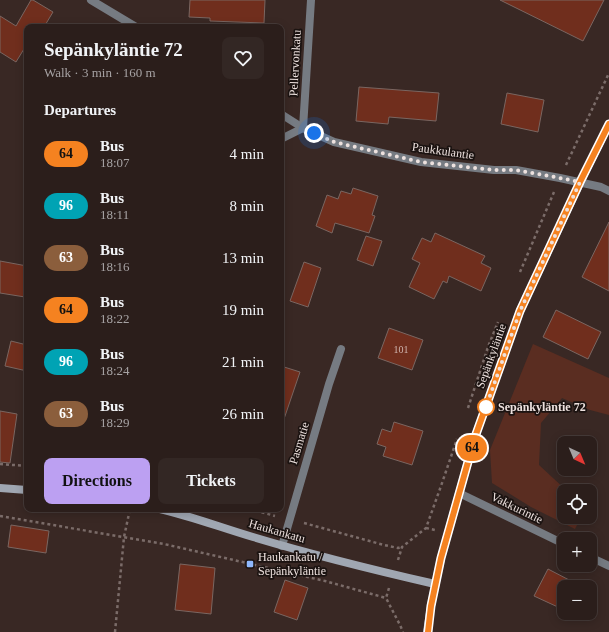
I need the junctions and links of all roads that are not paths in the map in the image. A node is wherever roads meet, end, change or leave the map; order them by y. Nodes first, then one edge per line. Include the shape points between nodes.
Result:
1 (91, 0) edge
2 (311, 0) edge
3 (131, 24) edge
4 (284, 116) edge
5 (609, 124) edge
6 (303, 128) junction
7 (284, 138) edge
8 (580, 182) junction
9 (609, 190) edge
10 (341, 349) dead end
11 (0, 488) edge
12 (24, 490) edge
13 (459, 493) junction
14 (172, 512) edge
15 (557, 541) edge
16 (282, 546) junction
17 (597, 560) edge
18 (609, 566) edge
19 (435, 584) junction
20 (428, 632) edge

1 - 3 street
2 - 6 street, Pellervonkatu
4 - 6 street, Paukkulantie
5 - 8 main road, Sepänkyläntie
6 - 7 street
6 - 8 street, Paukkulantie via 334,142 421,162 516,170
8 - 9 street, Paukkulantie
8 - 13 main road, Sepänkyläntie via 520,311 475,437
10 - 16 street, Pasmatie
11 - 12 main road
13 - 15 street, Vakkurintie
13 - 19 main road, Sepänkyläntie
14 - 16 main road, Haukankatu
16 - 19 main road, Haukankatu
17 - 18 street
19 - 20 main road, Sepänkyläntie

